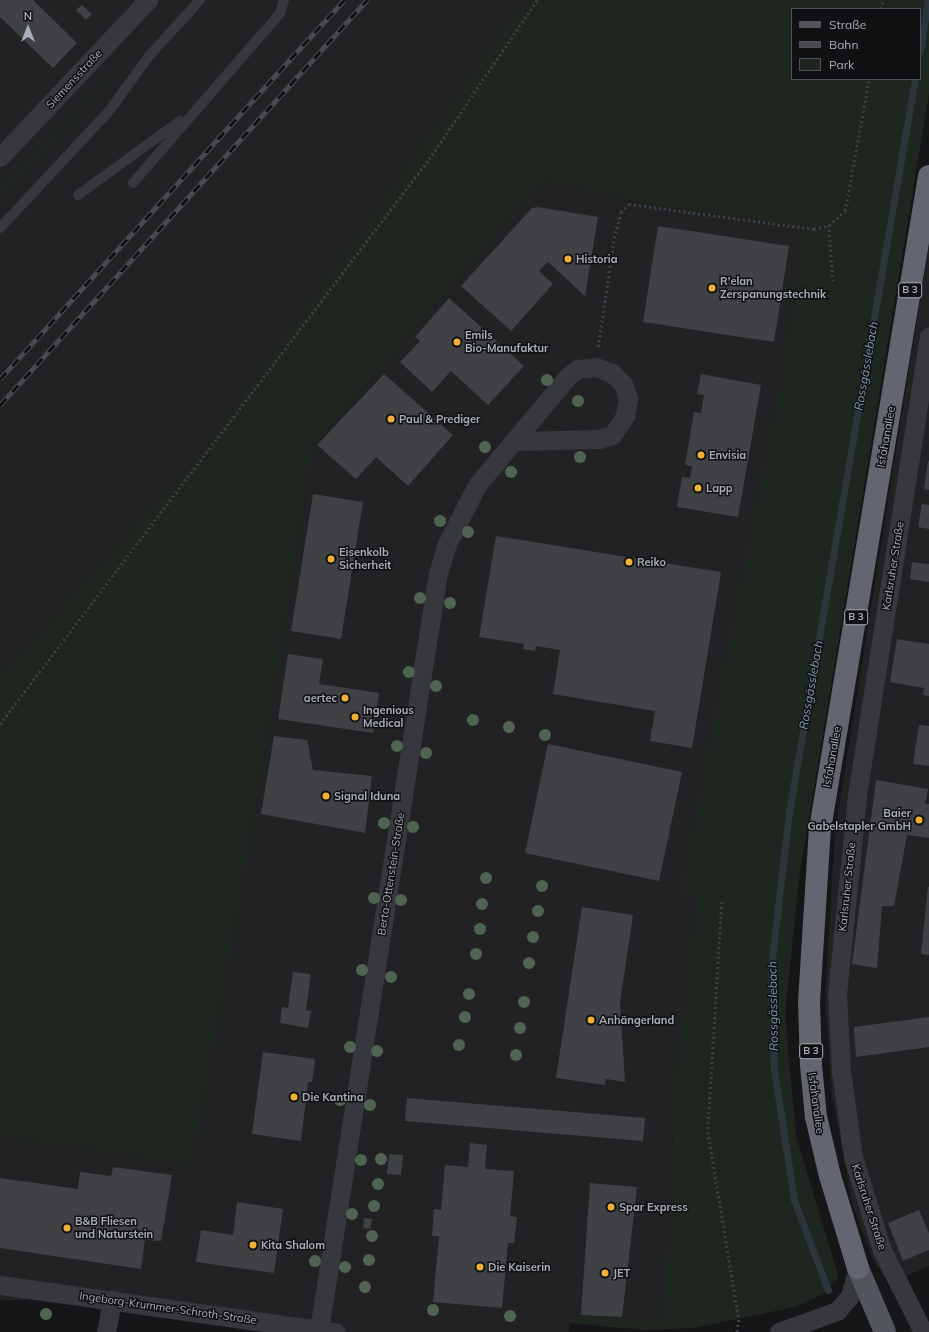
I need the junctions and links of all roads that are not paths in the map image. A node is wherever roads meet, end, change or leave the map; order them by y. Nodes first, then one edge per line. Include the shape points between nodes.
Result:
1 (148, 0) edge
2 (200, 0) edge
3 (284, 0) edge
4 (193, 111) junction
5 (0, 157) edge
6 (120, 172) dead end
7 (929, 176) edge
8 (133, 183) dead end
9 (78, 195) dead end
10 (0, 228) edge
11 (929, 337) edge
12 (517, 440) junction
13 (858, 1268) junction
14 (0, 1285) edge
15 (112, 1300) junction
16 (327, 1331) edge
17 (106, 1332) edge
18 (779, 1332) edge
19 (885, 1332) edge
20 (923, 1332) edge

1 - 5 street, Siemensstraße
2 - 10 lane via 149,56 110,110
3 - 4 lane via 280,13
4 - 6 lane
4 - 8 lane
4 - 9 lane
7 - 13 highway, Isfahanallee / B 3 via 820,829 809,1002 816,1117 830,1176
11 - 20 street, Karlsruher Straße via 858,789 837,994 841,1071 853,1157 882,1250
12 - 12 street, Berta-Ottenstein-Straße via 568,376 578,370 596,367 612,373 623,384 628,398 625,416 612,435 599,439
12 - 16 street, Berta-Ottenstein-Straße via 481,480 460,512 438,573
13 - 18 street via 850,1296 837,1311
13 - 19 main road, Isfahanallee / B 3
14 - 15 street, Ingeborg-Krummer-Schroth-Straße
15 - 16 street, Ingeborg-Krummer-Schroth-Straße
15 - 17 street

